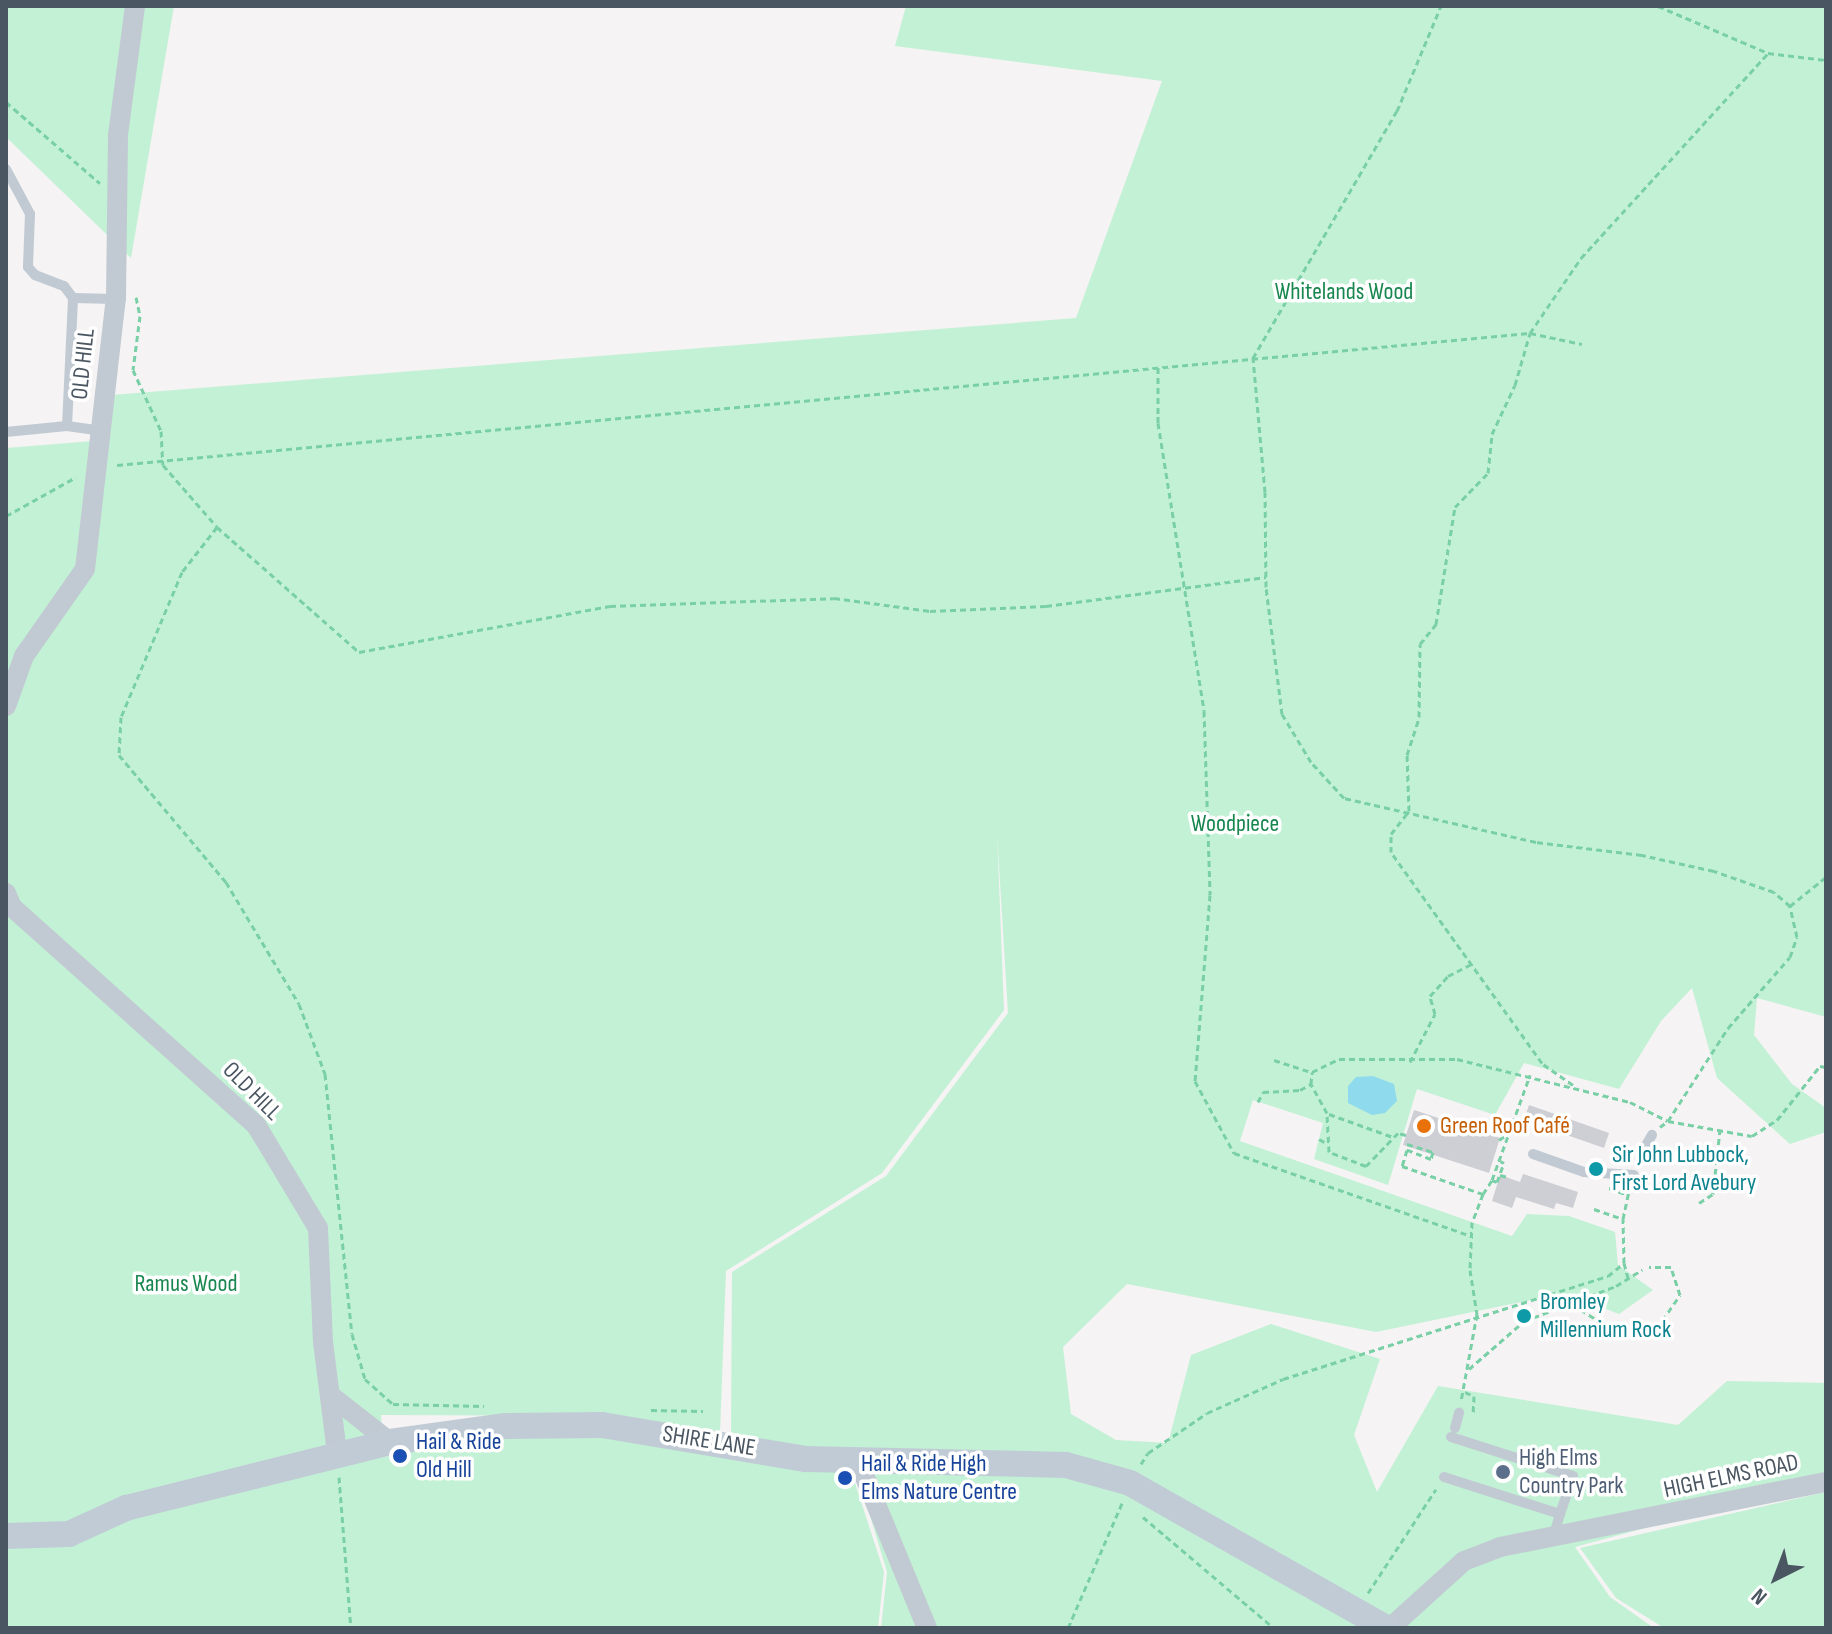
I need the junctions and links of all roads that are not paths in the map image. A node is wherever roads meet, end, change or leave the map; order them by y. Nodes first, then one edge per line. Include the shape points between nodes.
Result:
1 (135, 6) edge
2 (6, 169) edge
3 (126, 296) junction
4 (73, 298) junction
5 (67, 426) junction
6 (101, 431) junction
7 (6, 432) edge
8 (6, 706) edge
9 (6, 893) edge
10 (1652, 1135) road end
11 (1645, 1147) dead end
12 (1533, 1154) dead end
13 (1634, 1175) road end
14 (330, 1395) junction
15 (1459, 1413) road end
16 (390, 1442) junction
17 (859, 1463) junction
18 (343, 1467) junction
19 (1444, 1477) dead end
20 (1826, 1482) edge
21 (1560, 1514) junction
22 (6, 1536) edge
23 (1554, 1537) junction
24 (927, 1628) edge
25 (1388, 1628) edge

1 - 3 street, OLD HILL via 118,135
2 - 4 lane via 30,214 28,267 44,280 64,286
3 - 4 lane
3 - 6 street, OLD HILL
4 - 5 lane
5 - 6 lane
5 - 7 lane
6 - 8 street, OLD HILL via 85,569 24,656
9 - 14 street, OLD HILL via 12,907 256,1125 318,1228
10 - 11 lane
12 - 13 lane via 1584,1172
14 - 16 street
14 - 18 street, OLD HILL
15 - 21 lane via 1453,1433 1573,1476
16 - 17 street, SHIRE LANE via 506,1426 602,1425
16 - 18 street, SHIRE LANE
17 - 24 street
17 - 25 street, SHIRE LANE via 996,1460 1066,1465
18 - 22 street, SHIRE LANE via 126,1508 69,1534
19 - 21 lane
20 - 23 street, HIGH ELMS ROAD
21 - 23 lane
23 - 25 street, HIGH ELMS ROAD via 1500,1547 1464,1561

